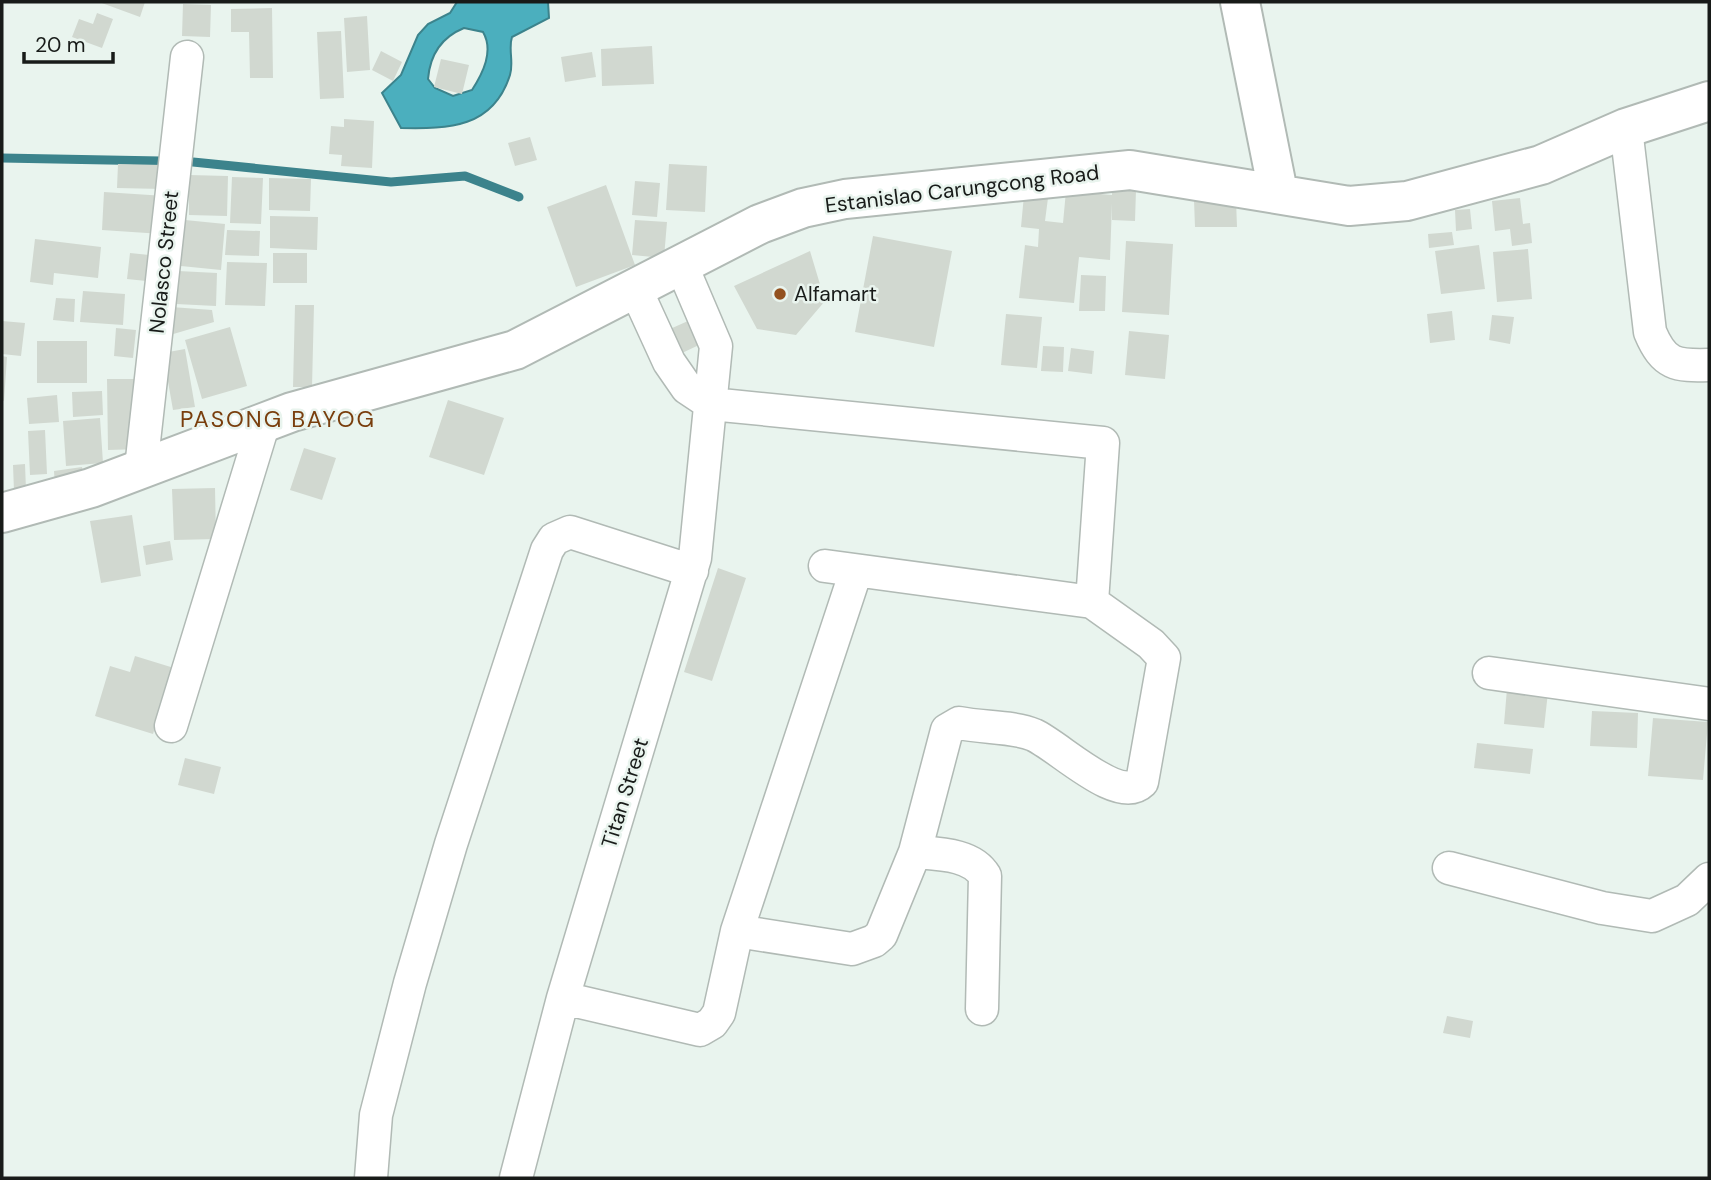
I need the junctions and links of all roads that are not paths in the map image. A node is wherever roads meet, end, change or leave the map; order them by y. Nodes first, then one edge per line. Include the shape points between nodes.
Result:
1 (1240, 2) edge
2 (187, 57) dead end
3 (1709, 101) edge
4 (1626, 128) junction
5 (1278, 192) junction
6 (681, 264) junction
7 (636, 290) junction
8 (1709, 365) edge
9 (711, 404) junction
10 (264, 422) junction
11 (141, 468) junction
12 (2, 513) edge
13 (825, 566) dead end
14 (692, 571) junction
15 (856, 571) junction
16 (1092, 602) junction
17 (1489, 673) dead end
18 (1709, 704) edge
19 (170, 726) dead end
20 (915, 852) junction
21 (1449, 868) dead end
22 (1709, 880) edge
23 (737, 931) junction
24 (563, 998) junction
25 (982, 1009) dead end
26 (371, 1178) edge
27 (516, 1178) edge

1 - 5 street
2 - 11 street, Nolasco Street
3 - 4 street, Estanislao Carungcong Road
4 - 5 street, Estanislao Carungcong Road via 1541,165 1407,201 1349,205
4 - 8 street via 1650,332 1657,349 1668,359 1681,366
5 - 6 street, Estanislao Carungcong Road via 1130,170 845,199 760,224
6 - 7 street, Estanislao Carungcong Road
6 - 9 street, Titan Street via 716,346
7 - 9 street via 669,362 687,388
7 - 10 street, Estanislao Carungcong Road via 515,350
9 - 14 street, Titan Street
9 - 16 street via 1103,443
10 - 11 street, Estanislao Carungcong Road
10 - 19 street
11 - 12 street, Estanislao Carungcong Road via 91,488
13 - 15 street
14 - 24 street, Titan Street
14 - 26 street via 570,532 554,538 547,550 411,983 376,1115
15 - 16 street
15 - 23 street
16 - 20 street via 1164,658 1142,782 1126,790 1105,782 1033,734 951,725
17 - 18 street
20 - 23 street via 881,935 861,948
20 - 25 street via 970,861 985,876
21 - 22 street via 1602,908 1652,916 1687,900
23 - 24 street via 719,1013 700,1030
24 - 27 street, Titan Street

